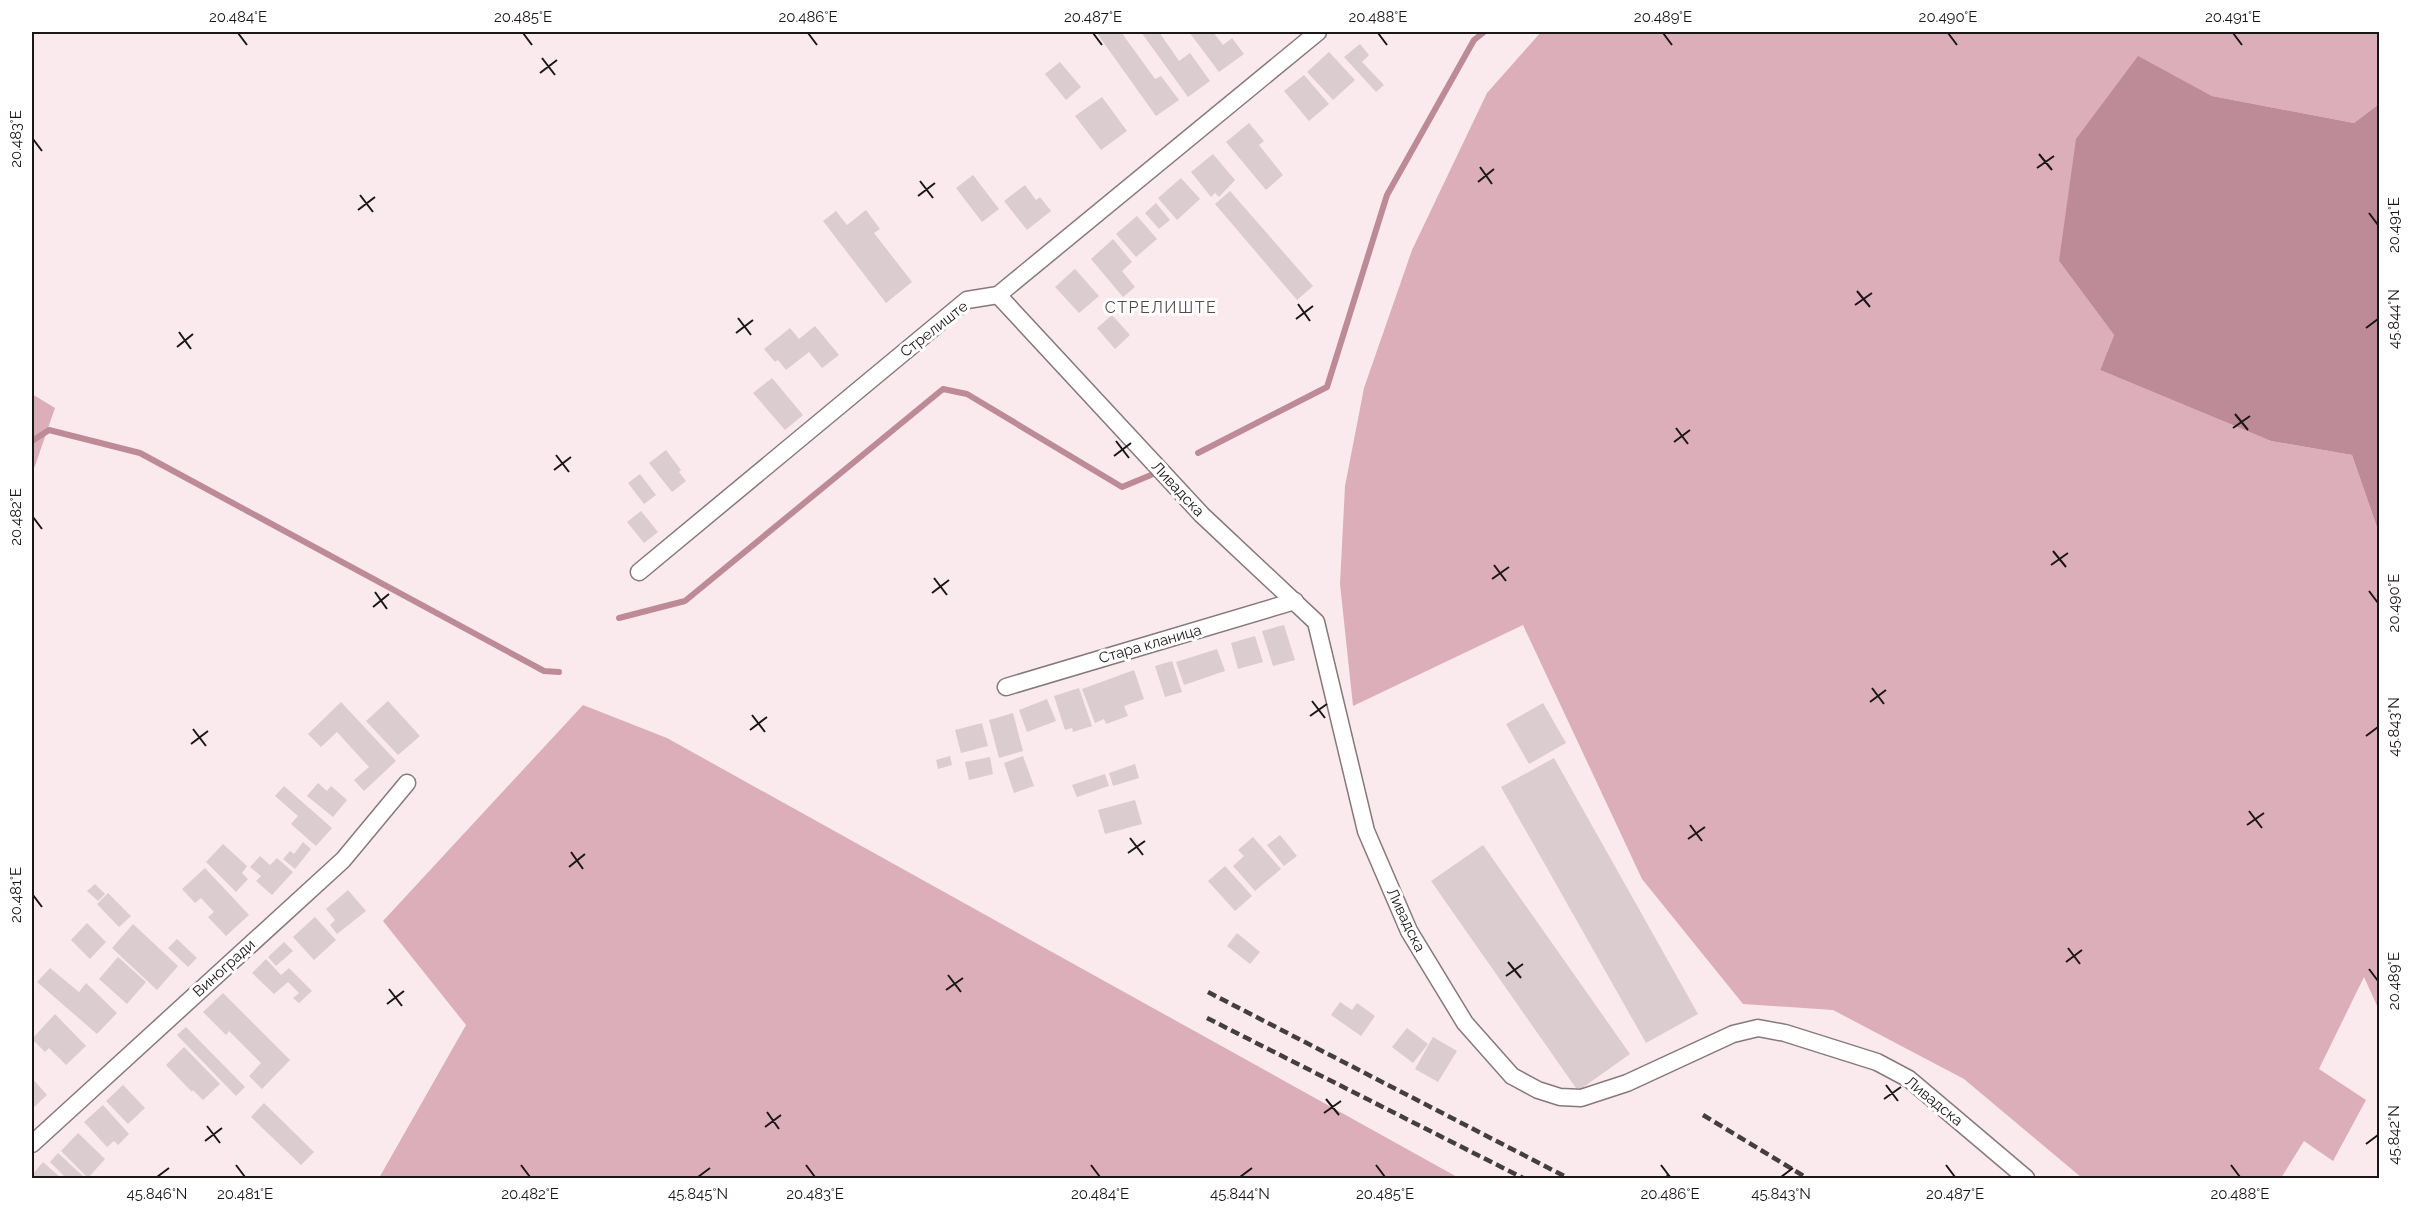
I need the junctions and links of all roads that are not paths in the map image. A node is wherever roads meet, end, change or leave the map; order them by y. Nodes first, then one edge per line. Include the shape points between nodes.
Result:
1 (1318, 32) edge
2 (998, 294) junction
3 (639, 572) dead end
4 (1295, 601) junction
5 (1006, 687) dead end
6 (407, 783) dead end
7 (32, 1144) edge
8 (2026, 1179) edge

1 - 2 street, Стрелиште
2 - 3 street, Стрелиште via 968,300
2 - 4 street, Ливадска via 1202,515
4 - 5 street, Стара кланица
4 - 8 street, Ливадска via 1316,622 1366,831 1409,931 1465,1023 1512,1076 1538,1090 1581,1098 1627,1083 1733,1034 1758,1028 1785,1033 1877,1062 1909,1078
6 - 7 street, Виногради via 343,860

